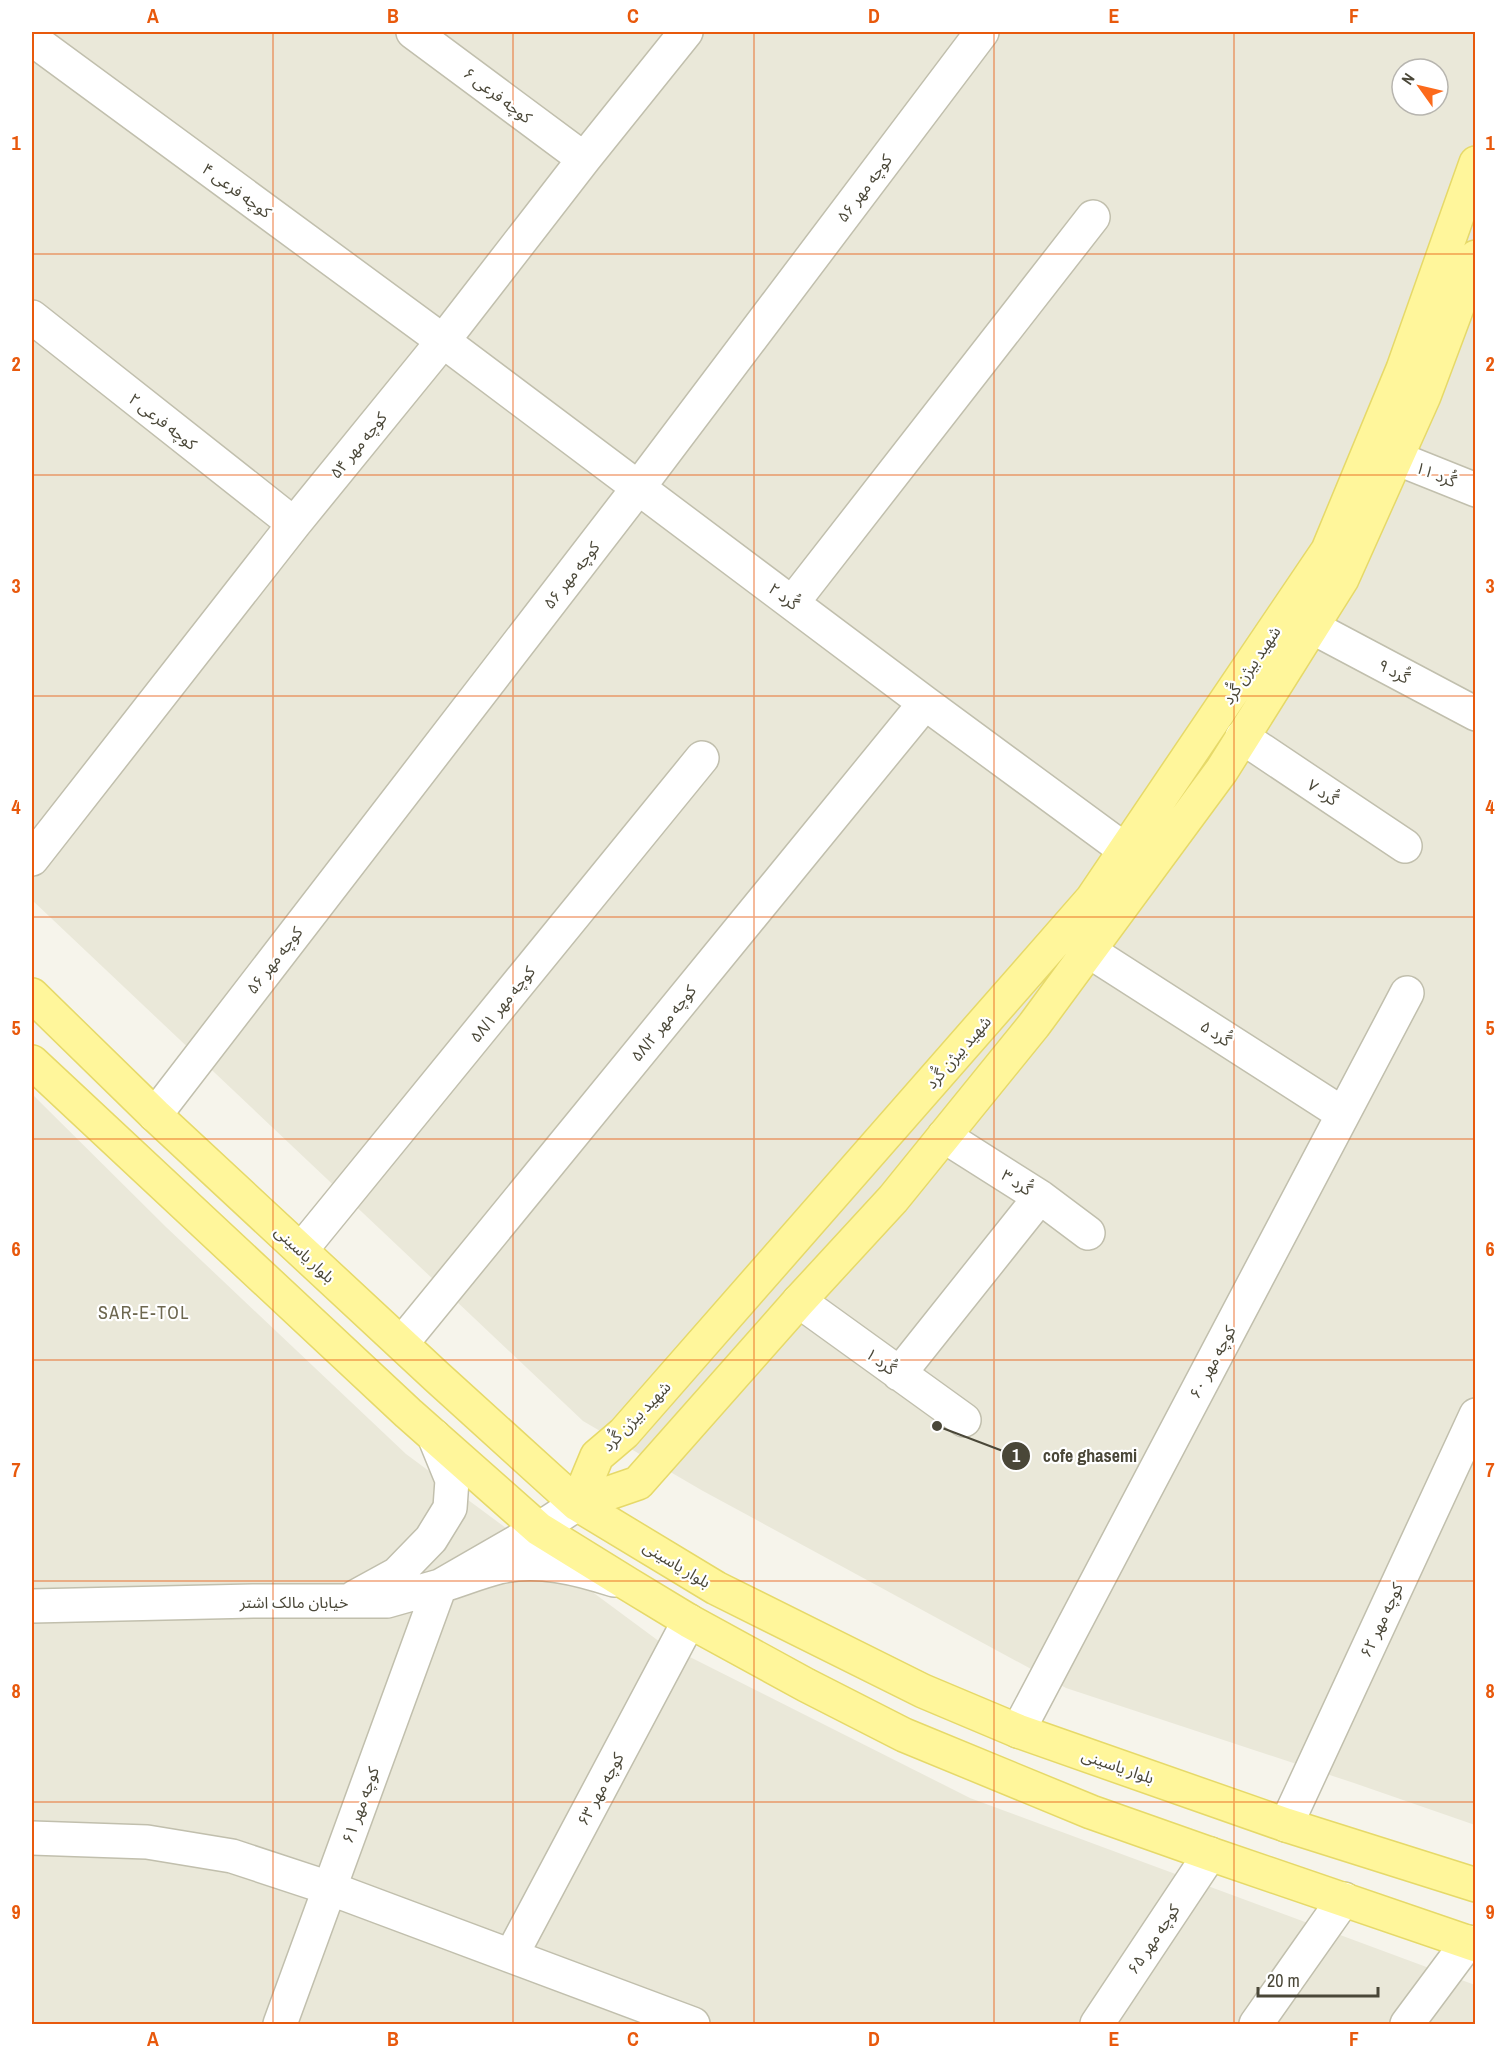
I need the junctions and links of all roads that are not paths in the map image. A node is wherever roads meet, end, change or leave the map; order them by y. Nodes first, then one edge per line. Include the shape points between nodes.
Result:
1 (413, 32) edge
2 (686, 32) edge
3 (982, 32) edge
4 (32, 39) edge
5 (584, 159) junction
6 (1476, 163) edge
7 (1093, 217) dead end
8 (1472, 277) edge
9 (32, 317) edge
10 (444, 341) junction
11 (1396, 458) junction
12 (638, 488) junction
13 (1476, 490) edge
14 (294, 524) junction
15 (793, 602) junction
16 (1312, 627) junction
17 (925, 703) junction
18 (1476, 714) edge
19 (1242, 737) junction
20 (702, 758) dead end
21 (1405, 846) dead end
22 (1125, 850) junction
23 (32, 859) edge
24 (1089, 951) junction
25 (1407, 993) dead end
26 (32, 995) edge
27 (32, 1062) edge
28 (1342, 1114) junction
29 (154, 1115) junction
30 (944, 1136) junction
31 (1040, 1197) junction
32 (1088, 1233) dead end
33 (301, 1250) junction
34 (799, 1301) junction
35 (402, 1343) junction
36 (899, 1374) junction
37 (1476, 1415) edge
38 (964, 1420) dead end
39 (434, 1436) junction
40 (578, 1504) junction
41 (539, 1529) junction
42 (628, 1584) junction
43 (440, 1586) junction
44 (346, 1602) junction
45 (32, 1606) edge
46 (689, 1622) junction
47 (1018, 1731) junction
48 (1286, 1825) junction
49 (32, 1838) edge
50 (1210, 1854) junction
51 (1476, 1885) edge
52 (329, 1888) junction
53 (1344, 1899) junction
54 (1472, 1943) edge
55 (511, 1956) junction
56 (280, 2025) edge
57 (693, 2025) edge
58 (1097, 2025) edge
59 (1257, 2025) edge
60 (1407, 2025) edge

1 - 5 street, کوچه فرعی ۶
2 - 5 street, کوچه مهر ۵۴
3 - 12 street, کوچه مهر ۵۶
4 - 10 street, کوچه فرعی ۴
5 - 10 street, کوچه مهر ۵۴
6 - 22 main road, شهید بیژن گُرد via 1403,369 1328,550
7 - 15 street
8 - 11 main road, شهید بیژن گُرد
9 - 14 street, کوچه فرعی ۲
10 - 12 street, گُرد ۲
10 - 14 street, کوچه مهر ۵۴
11 - 13 street, گُرد ۱۱
11 - 16 main road, شهید بیژن گُرد via 1342,579
12 - 15 street, گُرد ۲
12 - 29 street, کوچه مهر ۵۶
14 - 23 street, کوچه مهر ۵۴
15 - 17 street, گُرد ۲
16 - 18 street, گُرد ۹
16 - 19 main road, شهید بیژن گُرد
17 - 22 street, گُرد ۲
17 - 35 street, کوچه مهر ۵۸/۲
19 - 21 street, گُرد ۷
19 - 24 main road, شهید بیژن گُرد via 1215,780
20 - 33 street, کوچه مهر ۵۸/۱
22 - 40 main road, شهید بیژن گُرد via 1084,908 624,1433 597,1456
24 - 28 street, گُرد ۵
24 - 30 main road, شهید بیژن گُرد
25 - 28 street, کوچه مهر ۶۰
26 - 29 main road, بلوار یاسینی
27 - 39 main road
28 - 47 street, کوچه مهر ۶۰
29 - 33 main road, بلوار یاسینی
30 - 31 street, گُرد ۳
30 - 34 main road, شهید بیژن گُرد via 893,1199
31 - 32 street, گُرد ۳
31 - 36 street
33 - 35 main road, بلوار یاسینی
34 - 36 street, گُرد ۱
34 - 40 main road, شهید بیژن گُرد via 638,1483
35 - 40 main road, بلوار یاسینی
36 - 38 street, گُرد ۱
37 - 48 street, کوچه مهر ۶۲
39 - 41 main road
39 - 44 street via 452,1480 450,1508 431,1539 397,1574
40 - 41 street, خیابان مالک اشتر
40 - 47 main road, بلوار یاسینی via 716,1588 923,1691
41 - 42 main road
41 - 43 street, خیابان مالک اشتر
42 - 43 street via 585,1571 528,1563 500,1567
42 - 46 main road
43 - 44 street, خیابان مالک اشتر via 387,1601
43 - 52 street, کوچه مهر ۶۱
44 - 45 street, خیابان مالک اشتر
46 - 50 main road via 904,1735 1091,1812
46 - 55 street, کوچه مهر ۶۳
47 - 48 main road, بلوار یاسینی
48 - 51 main road, بلوار یاسینی
49 - 52 street via 147,1842 232,1856
50 - 53 main road
50 - 58 street, کوچه مهر ۶۵
52 - 55 street
52 - 56 street, کوچه مهر ۶۱
53 - 54 main road
53 - 59 street
54 - 60 street
55 - 57 street

